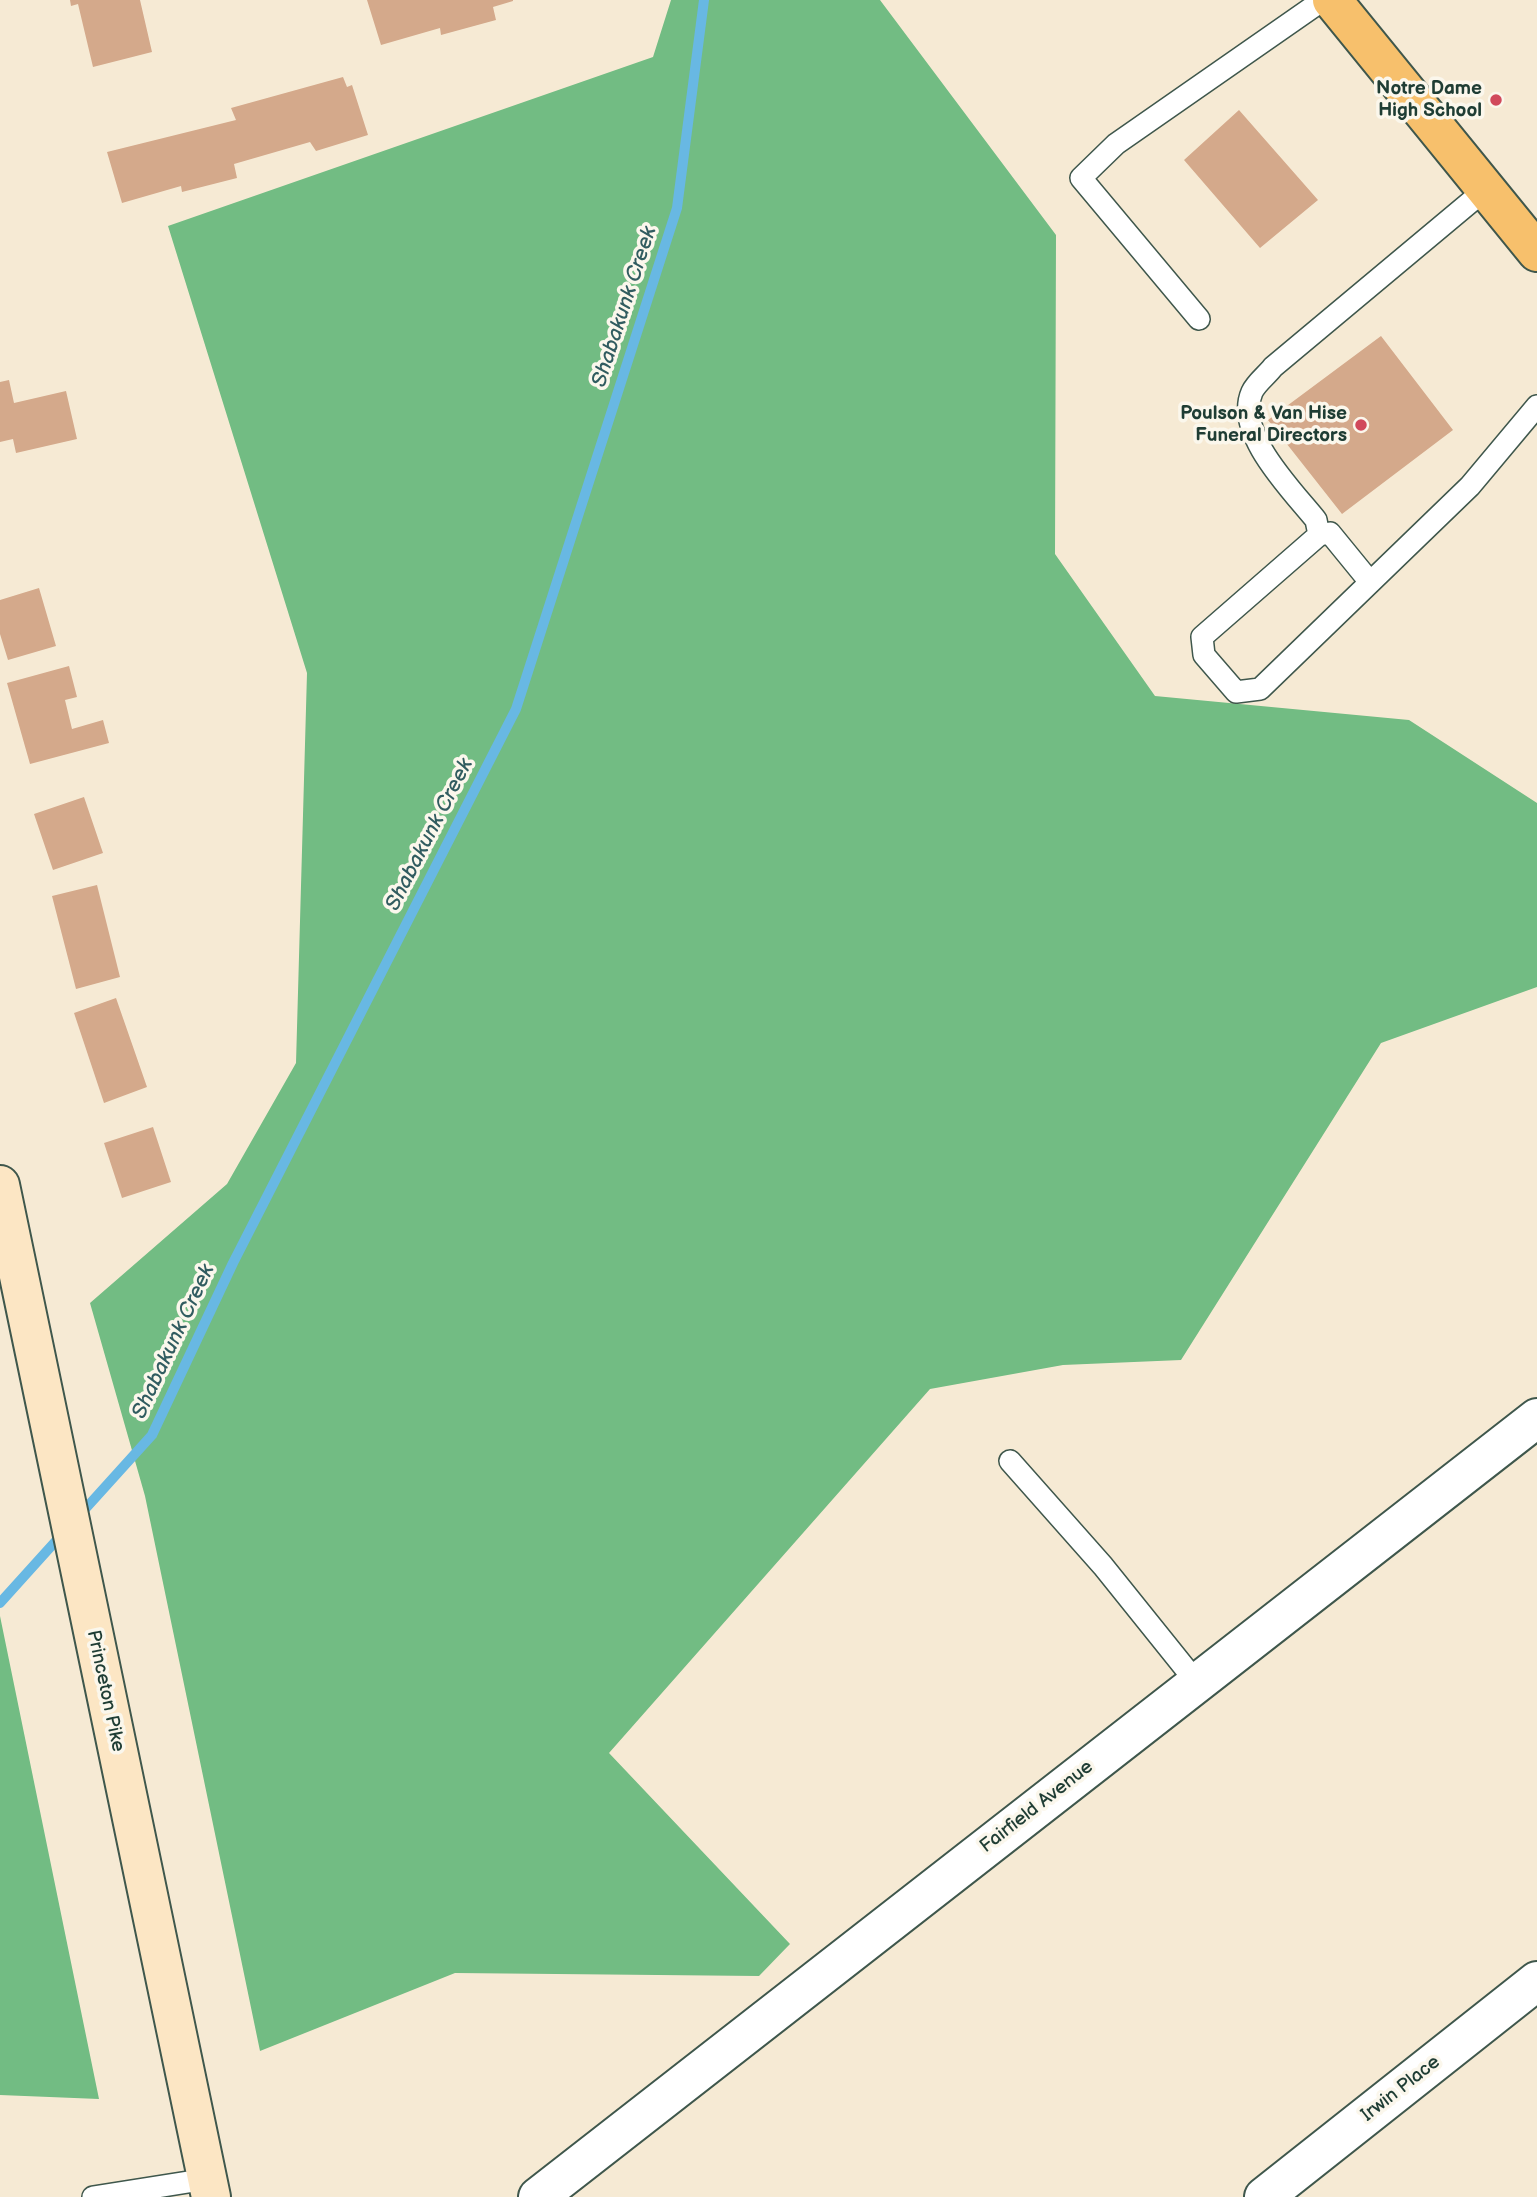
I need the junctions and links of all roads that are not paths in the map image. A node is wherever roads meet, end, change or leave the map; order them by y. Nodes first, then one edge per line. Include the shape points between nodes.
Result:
1 (1322, 0) edge
2 (1332, 0) edge
3 (1486, 190) junction
4 (1537, 252) edge
5 (1199, 319) dead end
6 (1537, 406) edge
7 (1319, 535) junction
8 (1370, 582) junction
9 (0, 1185) edge
10 (1537, 1418) edge
11 (1010, 1461) dead end
12 (1197, 1683) junction
13 (1537, 1982) edge
14 (209, 2188) edge
15 (93, 2197) edge
16 (538, 2197) edge
17 (1264, 2197) edge

1 - 5 lane via 1116,144 1081,178
2 - 3 main road
3 - 4 main road
3 - 7 lane via 1273,367 1252,390 1247,411 1256,441 1316,520
6 - 8 lane via 1470,486
7 - 8 lane via 1330,533
7 - 8 lane via 1202,637 1204,655 1236,692 1260,689
9 - 14 main road, Princeton Pike
10 - 12 street, Fairfield Avenue
11 - 12 lane
12 - 16 street, Fairfield Avenue
13 - 17 street, Irwin Place
14 - 15 lane

